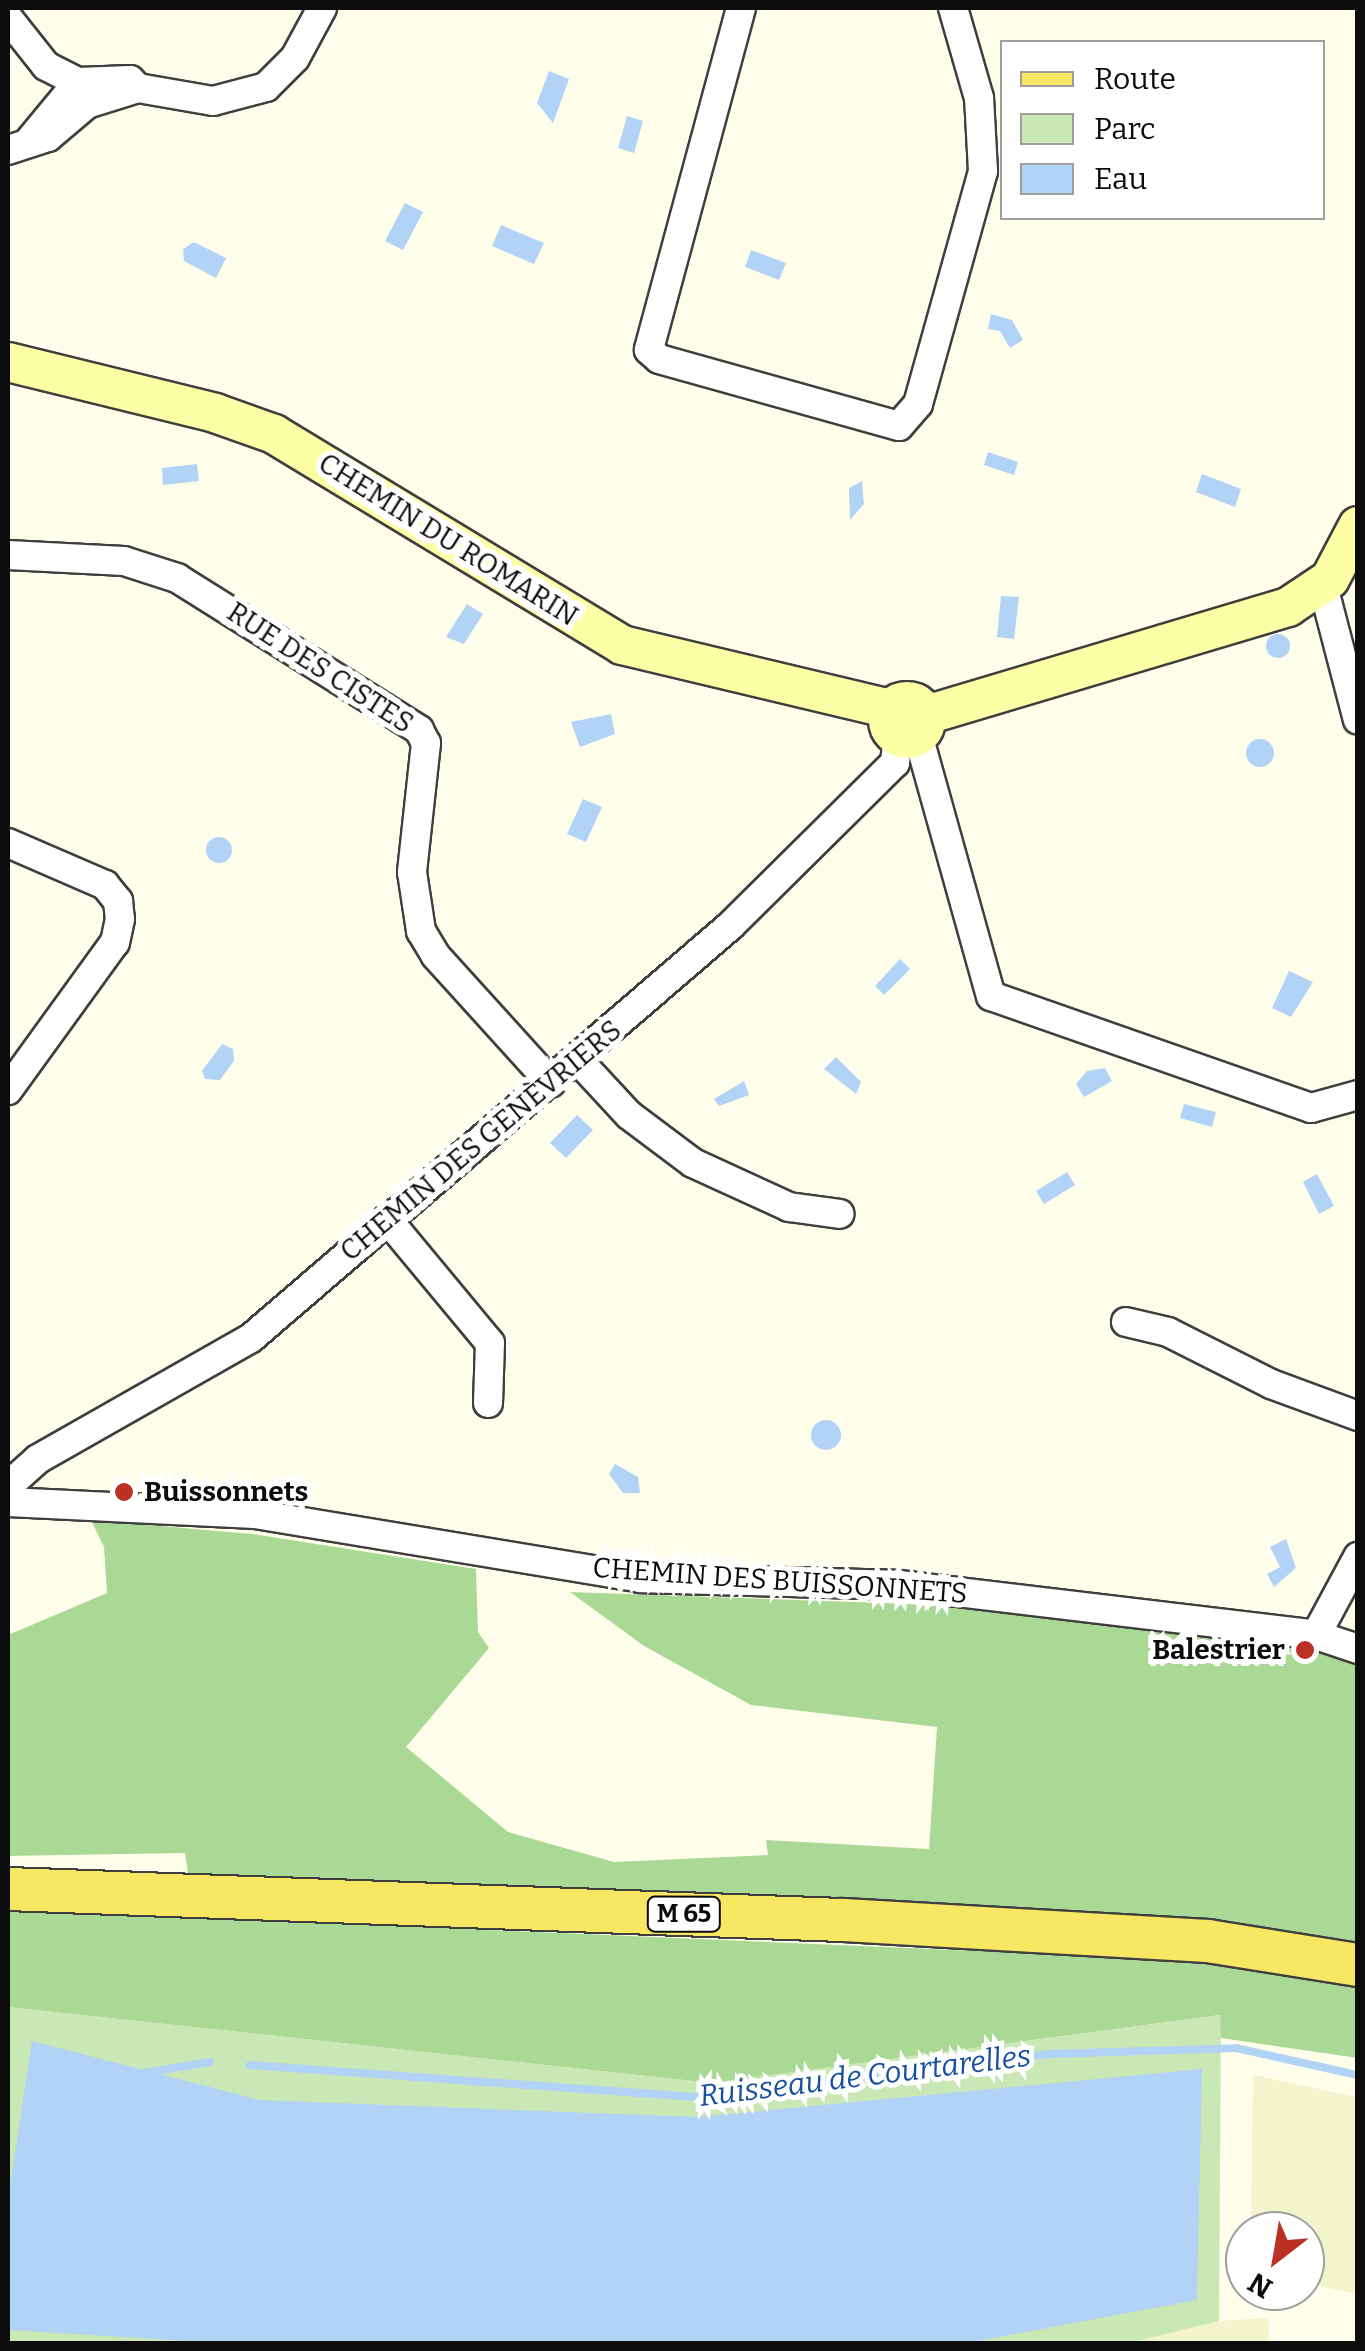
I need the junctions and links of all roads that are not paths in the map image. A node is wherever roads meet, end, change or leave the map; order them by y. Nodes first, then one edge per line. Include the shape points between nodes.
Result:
1 (322, 8) edge
2 (741, 8) edge
3 (953, 8) edge
4 (8, 18) edge
5 (71, 98) junction
6 (19, 145) edge
7 (8, 362) edge
8 (1358, 526) edge
9 (8, 554) edge
10 (1323, 586) junction
11 (1358, 720) edge
12 (906, 732) junction
13 (8, 843) edge
14 (578, 1060) junction
15 (551, 1083) junction
16 (8, 1090) edge
17 (1358, 1094) edge
18 (840, 1214) dead end
19 (387, 1219) junction
20 (1126, 1322) dead end
21 (488, 1403) dead end
22 (1358, 1416) edge
23 (8, 1486) edge
24 (8, 1502) edge
25 (1358, 1556) edge
26 (1316, 1635) junction
27 (1358, 1649) edge
28 (8, 1888) edge
29 (1358, 1965) edge

1 - 5 street via 295,58 266,87 213,100 104,77
2 - 3 street via 648,350 659,359 898,426 918,404 983,171 979,98
4 - 5 street
5 - 6 street
7 - 12 street, CHEMIN DU ROMARIN via 215,412 274,434 622,646
8 - 10 street
9 - 15 street, RUE DES CISTES via 124,561 178,578 419,730 426,742 412,872 421,931
10 - 11 street
10 - 12 street, CHEMIN DU ROMARIN via 1288,606
12 - 14 street, CHEMIN DES GENÈVRIERS via 730,926
12 - 17 street via 932,783 991,996 1311,1108
13 - 16 street via 105,885 120,918 115,942
14 - 15 street, CHEMIN DES GENÈVRIERS
14 - 18 street via 629,1115 693,1163 789,1207
15 - 19 street, CHEMIN DES GENÈVRIERS
19 - 21 street via 490,1343
19 - 23 street, CHEMIN DES GENÈVRIERS via 251,1338 38,1459
20 - 22 street via 1168,1332 1271,1384
24 - 26 street, CHEMIN DES BUISSONNETS via 256,1514 640,1578 898,1584
25 - 26 street
26 - 27 street, CHEMIN DES BUISSONNETS
28 - 29 main road, M 65 via 920,1924 1208,1941

